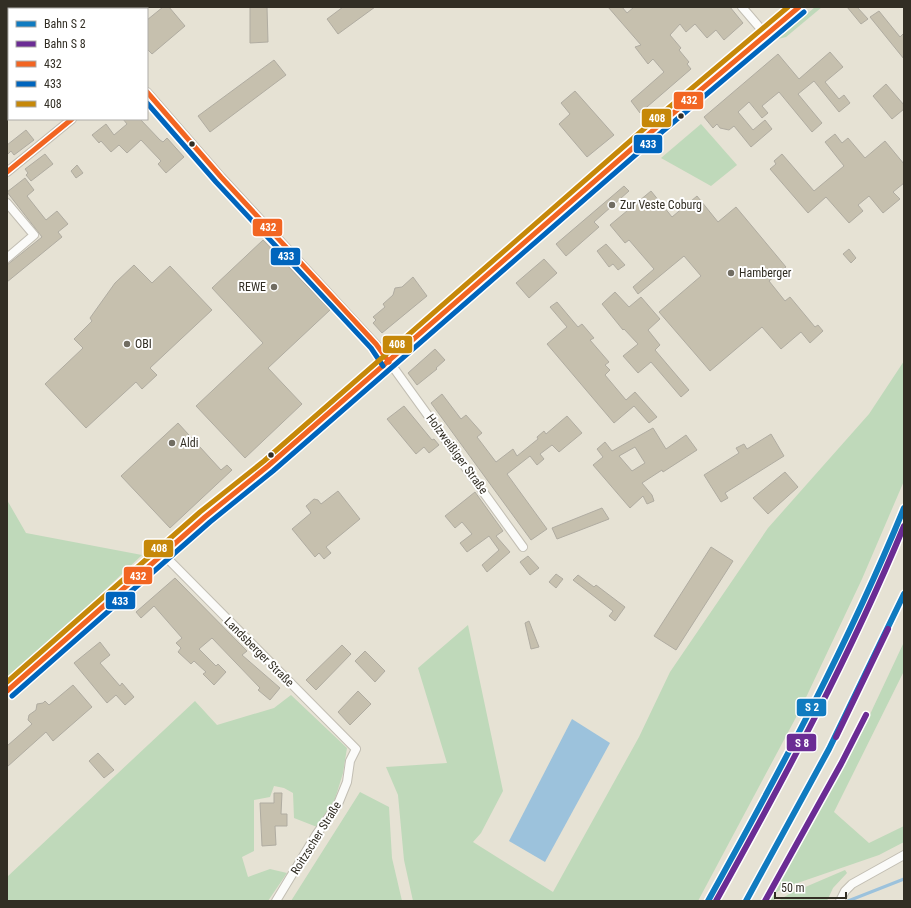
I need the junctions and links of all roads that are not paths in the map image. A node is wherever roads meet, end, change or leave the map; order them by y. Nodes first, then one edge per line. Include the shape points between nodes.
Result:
1 (742, 7) edge
2 (799, 7) edge
3 (766, 35) junction
4 (148, 93) edge
5 (71, 120) edge
6 (7, 172) edge
7 (7, 203) edge
8 (7, 258) edge
9 (389, 362) junction
10 (523, 547) dead end
11 (163, 554) junction
12 (7, 691) edge
13 (356, 749) joint
14 (904, 855) edge
15 (276, 901) edge
16 (840, 901) edge

1 - 3 street
2 - 3 main road
3 - 9 main road
4 - 9 street, Holzweißiger Straße via 221,177 376,344
5 - 6 street
7 - 8 street via 34,235
9 - 10 street, Holzweißiger Straße
9 - 11 main road
11 - 12 main road
11 - 13 street, Landsberger Straße
13 - 15 street, Roitzscher Straße via 338,804
14 - 16 street via 864,876 845,891

